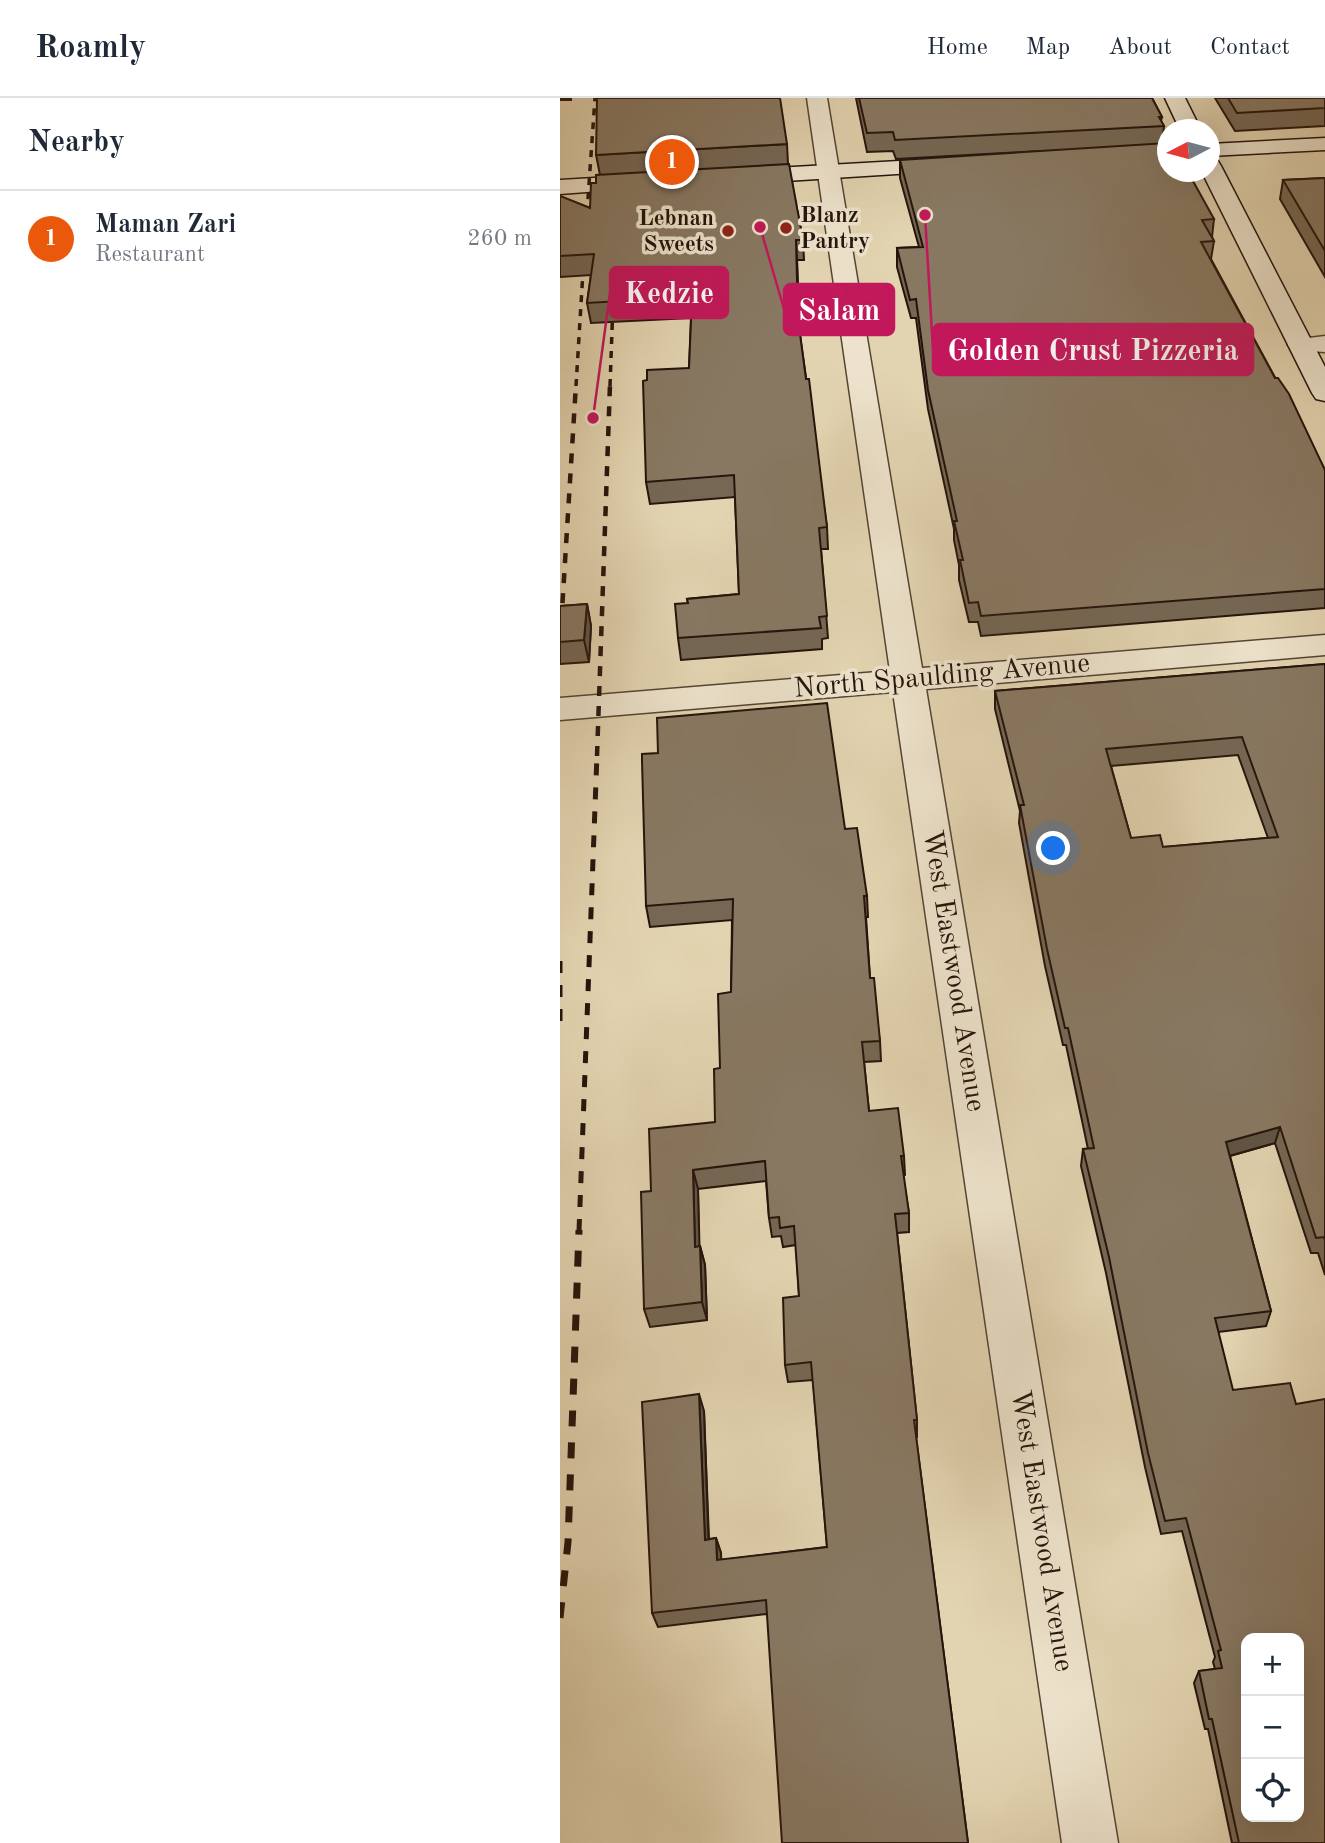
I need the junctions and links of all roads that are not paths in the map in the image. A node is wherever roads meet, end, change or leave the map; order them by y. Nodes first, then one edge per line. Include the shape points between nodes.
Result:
1 (817, 98) edge
2 (1175, 98) edge
3 (1186, 119) edge
4 (1325, 144) edge
5 (1220, 149) edge
6 (975, 164) edge
7 (829, 172) junction
8 (718, 178) edge
9 (668, 181) edge
10 (1218, 182) edge
11 (560, 187) edge
12 (1313, 344) edge
13 (1325, 393) edge
14 (1325, 645) edge
15 (908, 679) junction
16 (560, 709) edge
17 (1090, 1843) edge

1 - 7 street, West Eastwood Avenue
2 - 3 street
4 - 5 street
6 - 7 street
7 - 8 street
7 - 15 street, West Eastwood Avenue
9 - 11 street
10 - 12 street
12 - 13 street
14 - 15 street, North Spaulding Avenue
15 - 16 street, North Spaulding Avenue
15 - 17 street, West Eastwood Avenue

